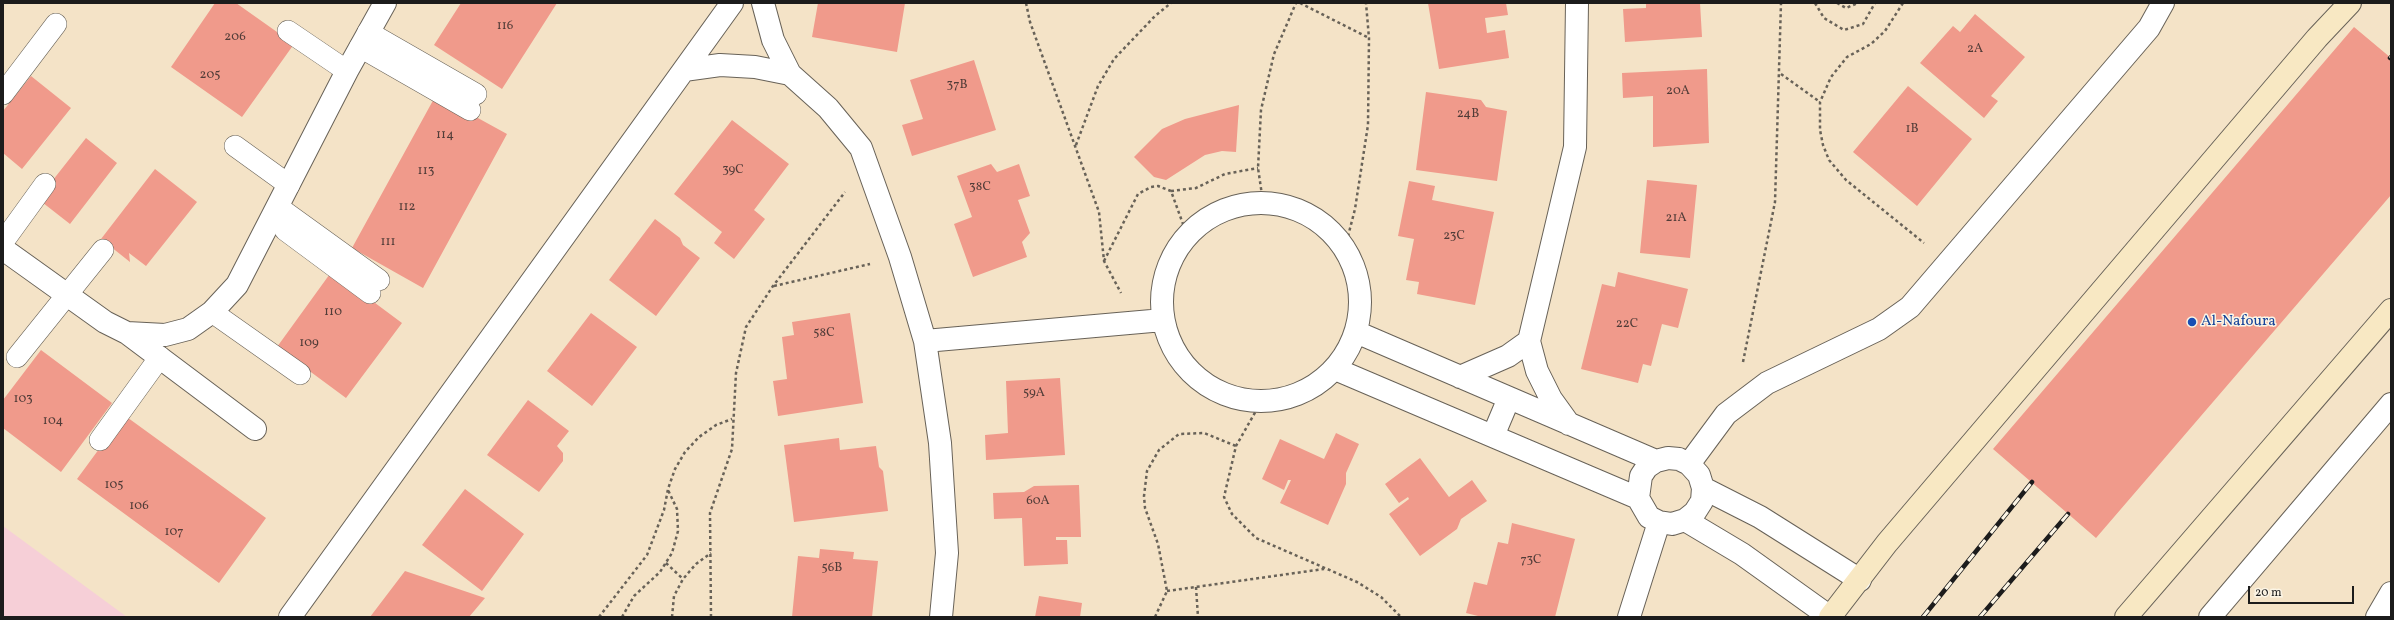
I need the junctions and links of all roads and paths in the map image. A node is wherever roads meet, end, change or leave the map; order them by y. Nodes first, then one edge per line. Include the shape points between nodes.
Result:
1 (385, 3) edge
2 (732, 3) edge
3 (763, 3) edge
4 (1026, 3) edge
5 (1171, 3) edge
6 (1296, 3) edge
7 (1300, 3) edge
8 (1366, 3) edge
9 (1577, 3) edge
10 (1781, 3) edge
11 (1815, 3) edge
12 (1837, 3) edge
13 (1858, 3) edge
14 (1875, 3) edge
15 (1903, 3) edge
16 (2163, 3) edge
17 (2350, 3) edge
18 (56, 24) dead end
19 (288, 32) dead end
20 (1370, 38) junction
21 (364, 40) junction
22 (347, 70) junction
23 (684, 70) junction
24 (790, 74) junction
25 (1781, 74) junction
26 (3, 94) edge
27 (473, 102) dead end
28 (1820, 102) junction
29 (235, 146) dead end
30 (1076, 146) junction
31 (866, 163) junction
32 (1258, 168) junction
33 (45, 184) dead end
34 (289, 185) junction
35 (1171, 191) junction
36 (1263, 202) junction
37 (274, 213) junction
38 (1187, 235) junction
39 (3, 242) edge
40 (1345, 248) junction
41 (3, 249) edge
42 (103, 250) dead end
43 (900, 257) junction
44 (1104, 262) junction
45 (1949, 262) junction
46 (374, 286) dead end
47 (773, 286) junction
48 (66, 296) junction
49 (2391, 310) edge
50 (212, 312) junction
51 (1162, 317) junction
52 (1356, 332) junction
53 (127, 333) junction
54 (925, 341) junction
55 (1529, 341) junction
56 (17, 357) dead end
57 (160, 358) junction
58 (1335, 369) junction
59 (300, 374) dead end
60 (1460, 377) junction
61 (1509, 398) junction
62 (1261, 402) junction
63 (2391, 404) edge
64 (1734, 408) junction
65 (732, 419) junction
66 (1569, 424) junction
67 (255, 429) dead end
68 (1493, 436) junction
69 (100, 440) dead end
70 (1236, 446) junction
71 (1656, 461) junction
72 (1690, 464) junction
73 (1703, 488) junction
74 (668, 489) junction
75 (1638, 498) junction
76 (1685, 520) junction
77 (1659, 522) junction
78 (712, 552) junction
79 (666, 563) junction
80 (1326, 568) junction
81 (684, 579) junction
82 (1860, 580) junction
83 (1196, 587) junction
84 (1167, 591) junction
85 (2391, 593) edge
86 (290, 617) edge
87 (599, 617) edge
88 (622, 617) edge
89 (672, 617) edge
90 (711, 617) edge
91 (941, 617) edge
92 (1155, 617) edge
93 (1198, 617) edge
94 (1401, 617) edge
95 (1629, 617) edge
96 (1830, 617) edge
97 (2126, 617) edge
98 (2210, 617) edge
99 (2377, 617) edge

1 - 21 street
2 - 23 street
3 - 24 street via 773,40
4 - 30 path via 1030,22
5 - 30 path via 1114,59 1098,86
6 - 32 path via 1274,54 1261,110
7 - 20 path
8 - 20 path
9 - 55 street via 1575,146
10 - 25 path
11 - 14 path via 1824,18 1844,30 1863,24
12 - 13 path via 1846,8
15 - 28 path via 1885,31 1871,44 1847,57 1838,66
16 - 45 street via 2149,28
17 - 82 main road via 2317,38 1887,543
18 - 26 lane
19 - 22 lane
20 - 40 path via 1368,125 1355,209
21 - 22 street
21 - 27 lane
22 - 34 street
23 - 24 street via 727,66 755,67
23 - 86 street
24 - 31 street via 828,108 861,148
25 - 28 path
25 - 64 path via 1775,202
28 - 45 path via 1820,130 1829,160 1846,180
29 - 34 lane
30 - 44 path via 1098,212
31 - 43 street
31 - 47 path
32 - 35 path via 1225,174 1196,188
32 - 36 path
33 - 39 lane
34 - 37 street
35 - 38 path
35 - 44 path via 1158,186 1138,194
36 - 38 street via 1235,206 1209,218
36 - 40 street via 1287,205 1310,214 1330,229
37 - 46 lane
37 - 50 street via 237,285
38 - 51 street via 1172,258 1163,285
40 - 52 street via 1358,275 1361,304
41 - 48 street
42 - 48 lane
43 - 47 path
43 - 54 street
44 - 51 path via 1126,298 1134,306
45 - 64 street via 1910,307 1879,329 1767,383
47 - 65 path via 746,326 736,373
48 - 53 street via 105,322
48 - 56 lane
49 - 97 main road
50 - 53 street via 188,329 165,335
50 - 59 lane
51 - 54 street
51 - 62 street via 1172,346 1187,369 1203,382 1234,398
52 - 58 street via 1348,352
52 - 60 street
53 - 57 street
54 - 91 street via 940,443 947,553
55 - 60 street via 1508,356
55 - 66 street via 1537,371 1547,392
57 - 67 street
57 - 69 lane
58 - 62 street via 1314,387 1288,398
58 - 68 street
60 - 61 street
61 - 66 street
61 - 68 street
62 - 70 path
63 - 98 street
64 - 72 street via 1726,414
65 - 74 path via 711,429 685,452
65 - 78 path via 732,450 710,513
66 - 71 street
68 - 75 street
70 - 80 path via 1224,497 1232,514 1256,538
70 - 84 path via 1204,432 1178,434 1160,450 1147,471 1145,508 1158,544
71 - 72 street via 1668,458
71 - 75 street via 1640,476
72 - 73 street via 1699,475
73 - 76 street via 1702,501 1695,512
73 - 82 street via 1760,517
74 - 79 path via 677,509 678,531 672,553
74 - 87 path via 664,510 646,555
75 - 77 street via 1649,517
76 - 77 street via 1672,524
76 - 96 street via 1742,554
77 - 95 street
78 - 81 path via 696,564
78 - 90 path
79 - 81 path
79 - 88 path via 634,596
80 - 83 path
80 - 94 path via 1357,582 1381,597
81 - 89 path via 674,596
82 - 96 main road
83 - 84 path
83 - 93 path
84 - 92 path
85 - 99 street

